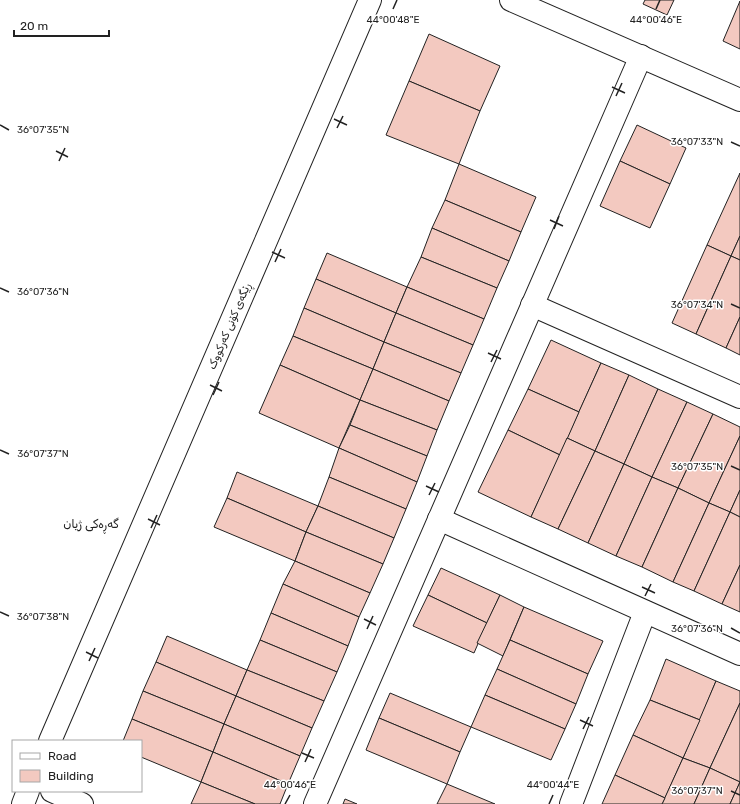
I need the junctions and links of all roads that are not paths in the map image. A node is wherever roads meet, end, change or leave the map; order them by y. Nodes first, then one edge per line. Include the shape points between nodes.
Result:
1 (370, 0) edge
2 (511, 0) edge
3 (641, 56) junction
4 (740, 100) edge
5 (532, 306) junction
6 (740, 397) edge
7 (439, 520) junction
8 (645, 612) junction
9 (740, 654) edge
10 (50, 740) edge
11 (28, 792) edge
12 (54, 792) edge
13 (23, 804) edge
14 (82, 804) edge
15 (315, 804) edge
16 (571, 804) edge

1 - 10 street, ڕێگەی کۆنی کەرکووک
2 - 3 street
3 - 4 street
3 - 5 street
5 - 6 street
5 - 7 street
7 - 8 street
7 - 15 street
8 - 9 street
8 - 16 street
11 - 13 street
12 - 14 street

